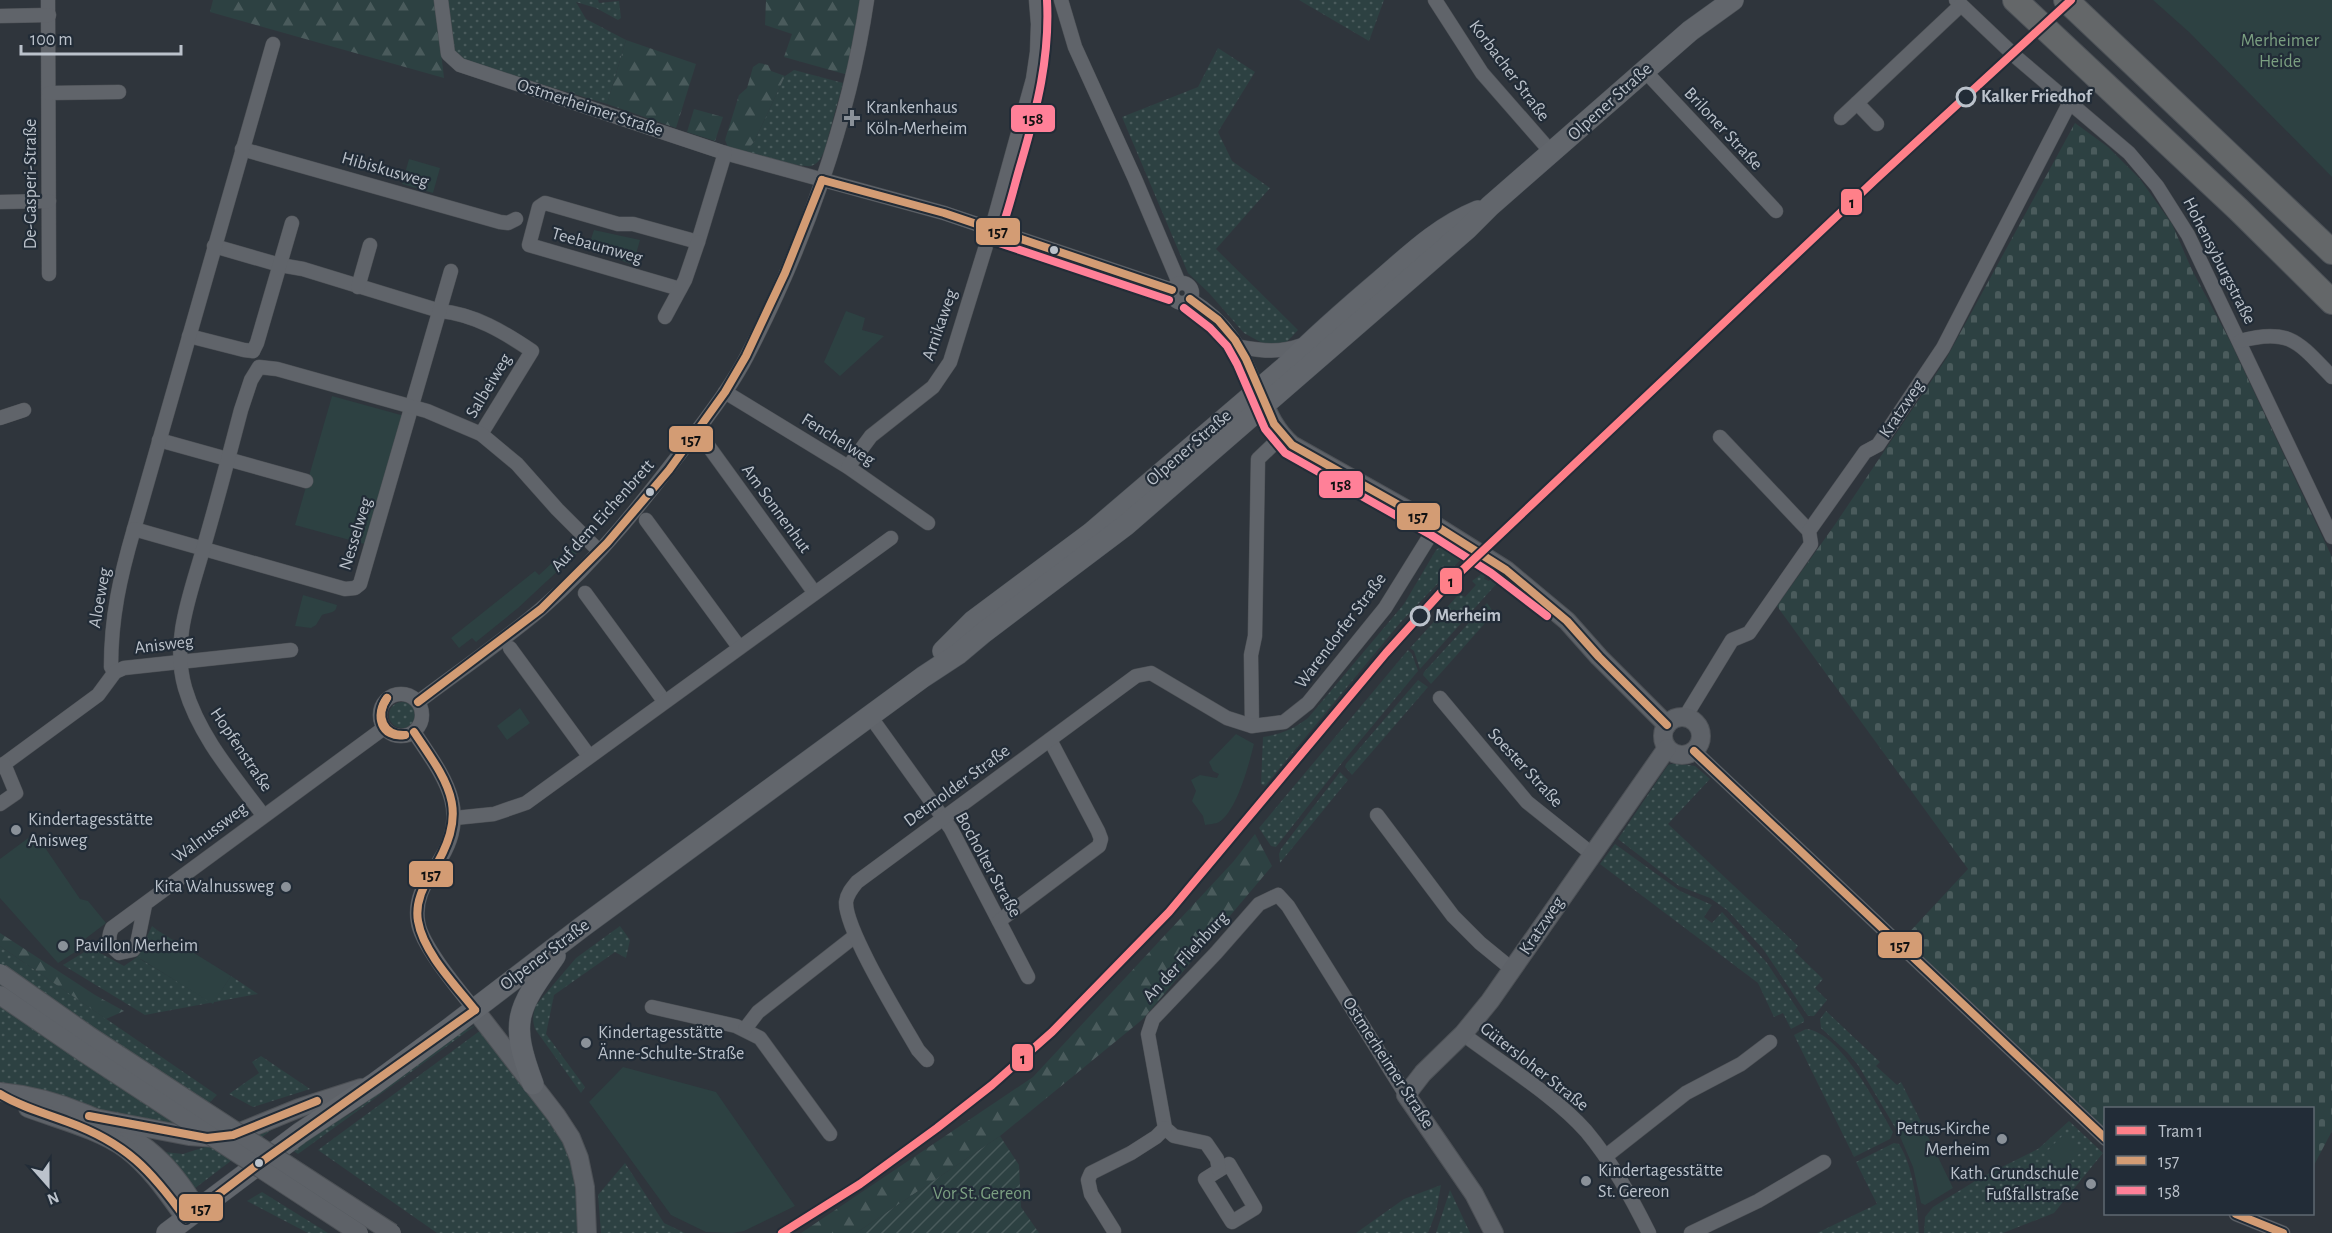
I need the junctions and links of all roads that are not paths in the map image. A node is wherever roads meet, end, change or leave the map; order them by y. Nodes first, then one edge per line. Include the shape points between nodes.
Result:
1 (48, 0) edge
2 (441, 0) edge
3 (867, 0) edge
4 (1036, 0) edge
5 (1061, 0) edge
6 (2015, 0) edge
7 (1441, 2) edge
8 (1724, 2) edge
9 (1959, 2) edge
10 (2073, 7) edge
11 (49, 15) junction
12 (0, 16) edge
13 (273, 44) dead end
14 (1645, 71) junction
15 (119, 92) dead end
16 (49, 93) junction
17 (2070, 102) junction
18 (1857, 103) junction
19 (1841, 118) dead end
20 (1877, 124) dead end
21 (242, 149) junction
22 (725, 153) junction
23 (1552, 153) junction
24 (822, 180) junction
25 (49, 201) junction
26 (0, 202) edge
27 (1490, 206) junction
28 (1776, 212) dead end
29 (516, 219) dead end
30 (292, 223) dead end
31 (990, 229) junction
32 (2332, 231) edge
33 (698, 242) junction
34 (370, 245) dead end
35 (214, 246) junction
36 (2332, 252) edge
37 (280, 265) junction
38 (451, 271) dead end
39 (49, 274) dead end
40 (358, 287) junction
41 (1175, 287) junction
42 (680, 289) junction
43 (2332, 302) edge
44 (440, 311) junction
45 (665, 317) dead end
46 (189, 336) junction
47 (2240, 341) junction
48 (1309, 343) junction
49 (1240, 347) junction
50 (253, 351) junction
51 (259, 367) junction
52 (2332, 377) edge
53 (725, 392) junction
54 (1261, 397) junction
55 (411, 407) junction
56 (24, 410) dead end
57 (0, 418) edge
58 (481, 434) junction
59 (1282, 436) junction
60 (1720, 437) dead end
61 (159, 440) junction
62 (709, 447) dead end
63 (228, 459) junction
64 (849, 467) junction
65 (306, 481) dead end
66 (646, 520) dead end
67 (928, 523) dead end
68 (1436, 526) junction
69 (134, 529) junction
70 (1809, 531) junction
71 (2332, 537) edge
72 (891, 538) dead end
73 (204, 548) junction
74 (599, 551) junction
75 (814, 592) junction
76 (585, 593) dead end
77 (739, 647) junction
78 (510, 648) dead end
79 (291, 650) dead end
80 (179, 661) junction
81 (115, 672) junction
82 (1440, 698) dead end
83 (664, 701) junction
84 (418, 702) junction
85 (870, 716) junction
86 (1685, 717) junction
87 (1667, 724) junction
88 (1252, 726) junction
89 (384, 728) junction
90 (414, 732) junction
91 (1050, 740) junction
92 (1667, 748) junction
93 (1694, 751) junction
94 (589, 756) junction
95 (2, 766) edge
96 (0, 804) edge
97 (264, 815) junction
98 (1377, 815) dead end
99 (455, 818) junction
100 (942, 819) junction
101 (1592, 854) junction
102 (1278, 895) joint
103 (145, 905) dead end
104 (999, 921) junction
105 (855, 936) junction
106 (567, 939) junction
107 (1513, 970) junction
108 (0, 973) edge
109 (1028, 977) dead end
110 (0, 995) edge
111 (652, 1007) dead end
112 (475, 1010) junction
113 (745, 1029) junction
114 (1463, 1034) junction
115 (1770, 1042) dead end
116 (927, 1060) dead end
117 (374, 1084) junction
118 (533, 1084) junction
119 (0, 1093) edge
120 (1407, 1095) junction
121 (95, 1118) junction
122 (1165, 1128) junction
123 (830, 1134) dead end
124 (2104, 1137) edge
125 (1606, 1156) junction
126 (1824, 1162) dead end
127 (1219, 1170) dead end
128 (192, 1214) junction
129 (2238, 1215) edge
130 (1114, 1231) dead end
131 (167, 1233) edge
132 (359, 1233) edge
133 (392, 1233) edge
134 (587, 1233) edge
135 (1494, 1233) edge
136 (1649, 1233) edge
137 (1691, 1233) edge
138 (2283, 1233) edge

1 - 11 street, De-Gasperi-Straße
2 - 22 street, Ostmerheimer Straße via 448,54 460,66
3 - 24 street via 853,81
4 - 31 street via 1038,43 1034,79
5 - 41 street via 1075,47 1135,178
6 - 43 highway
7 - 23 street, Korbacher Straße via 1482,72
8 - 14 main road, Olpener Straße
9 - 17 street, Hohensyburgstraße via 2012,54
9 - 18 street
10 - 32 highway via 2117,31
10 - 36 highway
11 - 12 street
11 - 16 street, De-Gasperi-Straße
13 - 21 street
14 - 23 main road, Olpener Straße
14 - 28 street, Briloner Straße
15 - 16 street, De-Gasperi-Straße
16 - 25 street, De-Gasperi-Straße
17 - 47 street, Hohensyburgstraße via 2129,153 2157,186 2188,235
17 - 70 street, Kratzweg via 1943,348 1878,445 1865,452
18 - 19 street
18 - 20 street
21 - 29 street, Hibiskusweg via 500,222
21 - 35 street, Aloeweg
22 - 24 street, Ostmerheimer Straße
22 - 33 street
23 - 27 main road, Olpener Straße
24 - 31 street, Ostmerheimer Straße
24 - 53 street, Auf dem Eichenbrett via 785,273 747,356
25 - 26 street
25 - 39 street, De-Gasperi-Straße
27 - 48 main road, Olpener Straße via 1455,220 1423,242
27 - 54 main road, Olpener Straße
30 - 37 street
31 - 41 street, Ostmerheimer Straße
31 - 64 street, Arnikaweg via 950,362 927,393 871,436
33 - 42 street
33 - 42 street, Teebaumweg via 545,203 539,207 529,245
34 - 40 street
35 - 37 street
35 - 46 street, Aloeweg
37 - 40 street, Salbeiweg
37 - 50 street
38 - 44 street
40 - 44 street, Salbeiweg
41 - 49 street via 1185,283 1190,287 1190,299 1208,311
42 - 45 street
44 - 55 street
44 - 58 street, Salbeiweg via 486,324 516,338 532,351
46 - 50 street
46 - 61 street, Aloeweg
47 - 52 street via 2259,335 2283,336 2304,349
47 - 71 street, Hohensyburgstraße
48 - 49 street via 1280,352
48 - 54 main road, Olpener Straße
49 - 54 street
50 - 51 street
51 - 55 street
51 - 63 street, Hopfenstraße via 251,380
53 - 64 street, Fenchelweg
53 - 74 street, Auf dem Eichenbrett via 669,470
54 - 59 main road
54 - 85 main road, Olpener Straße via 1126,525 978,627 958,654
55 - 58 street
55 - 73 street, Nesselweg via 362,579 355,588 345,589
56 - 57 street
58 - 74 street via 517,464
59 - 68 main road
59 - 88 street via 1258,459
60 - 70 street
61 - 63 street
61 - 69 street, Aloeweg
62 - 75 street, Am Sonnenhut
63 - 65 street
63 - 73 street, Hopfenstraße
64 - 67 street, Fenchelweg
66 - 77 street
68 - 87 main road via 1506,570 1553,608
68 - 88 street, Warendorfer Straße via 1385,608 1308,703 1284,722
69 - 73 street
69 - 81 street, Aloeweg via 120,573 112,618 111,667
70 - 86 street, Kratzweg via 1811,544 1749,633 1732,640
72 - 75 street
73 - 80 street, Hopfenstraße via 185,614
74 - 84 street, Auf dem Eichenbrett via 541,609
75 - 77 street
76 - 83 street
77 - 83 street
78 - 94 street
79 - 80 street, Anisweg
80 - 81 street, Anisweg
80 - 97 street, Hopfenstraße via 203,729
81 - 95 street, Anisweg via 98,695
82 - 101 street, Soester Straße via 1527,801
83 - 94 street
84 - 89 street via 404,693 388,698 380,715
84 - 90 street via 422,718
85 - 100 street, Bocholter Straße
85 - 106 main road, Olpener Straße
86 - 87 main road
86 - 93 main road via 1699,727 1701,735
87 - 92 main road via 1663,734
88 - 91 street, Detmolder Straße via 1227,718 1151,673 1143,673
89 - 90 street via 395,735
89 - 97 street, Walnussweg
90 - 99 street via 448,785
91 - 100 street, Detmolder Straße
91 - 104 street via 1098,831 1099,846
92 - 93 main road via 1683,755
92 - 101 main road, Kratzweg
93 - 124 street
94 - 99 street via 526,803 494,814
95 - 96 street, Anisweg via 16,793
97 - 103 street, Walnussweg
98 - 107 street via 1453,916
99 - 112 street via 447,848 420,894 418,923 426,944
100 - 104 street, Bocholter Straße
100 - 105 street, Detmolder Straße via 850,890 846,902
101 - 107 main road, Kratzweg
102 - 120 street, Ostmerheimer Straße
102 - 122 street, An der Fliehburg via 1259,904 1153,1019 1148,1034
104 - 109 street, Bocholter Straße
105 - 113 street via 758,1012
105 - 116 street, Detmolder Straße
106 - 112 main road, Olpener Straße
106 - 118 main road via 531,989 521,1014 518,1038
107 - 114 main road, Kratzweg
108 - 133 main road, bridge via 91,1037
110 - 132 main road, bridge
111 - 113 street
112 - 117 main road, Olpener Straße
112 - 118 main road
113 - 123 street via 760,1038
114 - 120 main road, Kratzweg via 1423,1073
114 - 125 street, Gütersloher Straße via 1561,1107
115 - 125 street via 1741,1064 1680,1098
117 - 121 main road via 218,1138
117 - 128 main road, Olpener Straße via 300,1133
118 - 134 main road via 575,1147 585,1187
119 - 121 main road via 16,1093
119 - 128 main road via 12,1102 91,1131 126,1149
120 - 135 main road, Ostmerheimer Straße via 1474,1194
121 - 128 main road via 154,1155 175,1177
122 - 127 street via 1173,1136 1206,1143
122 - 130 street via 1131,1153 1091,1173 1090,1194
125 - 136 street, Gütersloher Straße
126 - 137 street via 1758,1201
128 - 131 main road, Olpener Straße
129 - 138 street

